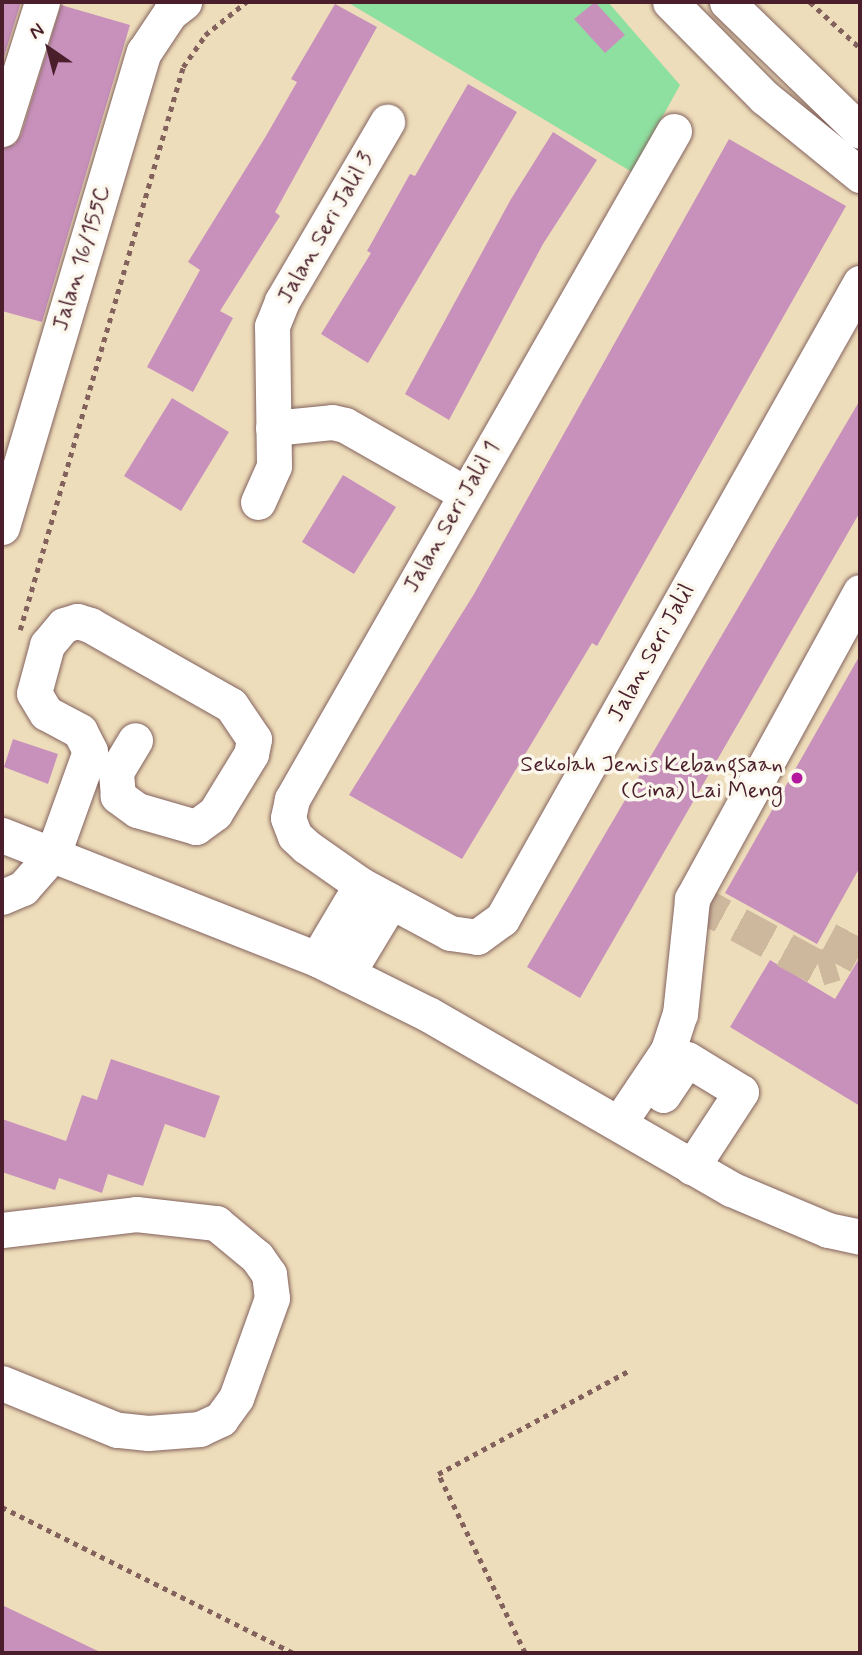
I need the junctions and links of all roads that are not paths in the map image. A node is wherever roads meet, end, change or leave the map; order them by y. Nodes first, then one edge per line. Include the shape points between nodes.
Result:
1 (42, 2) edge
2 (184, 2) edge
3 (670, 2) edge
4 (727, 2) edge
5 (387, 122) dead end
6 (2, 129) edge
7 (674, 131) dead end
8 (860, 131) edge
9 (855, 167) edge
10 (860, 284) edge
11 (273, 428) junction
12 (466, 494) junction
13 (258, 502) dead end
14 (2, 527) edge
15 (860, 592) edge
16 (135, 740) dead end
17 (2, 835) edge
18 (52, 854) junction
19 (361, 885) junction
20 (2, 897) edge
21 (391, 901) junction
22 (332, 967) junction
23 (627, 1128) junction
24 (692, 1167) junction
25 (2, 1230) edge
26 (860, 1237) edge
27 (2, 1382) edge

1 - 6 street
2 - 14 street, Jalan 16/155C via 170,13 144,52
3 - 9 street via 764,97
4 - 8 street
5 - 11 street, Jalan Seri Jalil 3 via 282,301 272,326
7 - 12 street, Jalan Seri Jalil 1
10 - 21 street, Jalan Seri Jalil via 502,919 477,937 467,937
11 - 12 street via 332,422 345,425
11 - 13 street, Jalan Seri Jalil 3 via 274,466
12 - 19 street, Jalan Seri Jalil 1 via 292,799 288,818 295,836
15 - 23 street via 692,899 680,1014 668,1050
16 - 18 street via 116,772 118,796 137,810 196,827 215,813 251,754 254,739 231,705 90,625 77,621 64,625 47,645 34,693 46,713 80,731 90,751
17 - 18 street
18 - 20 street via 23,888
18 - 22 street
19 - 21 street, Jalan Seri Jalil
19 - 22 street
21 - 22 street
22 - 23 street via 428,1014
23 - 24 street
23 - 24 street via 687,1059 741,1092
24 - 26 street via 731,1189 828,1230
25 - 27 street via 136,1214 216,1223 257,1257 269,1274 272,1298 236,1398 222,1419 200,1429 117,1430

